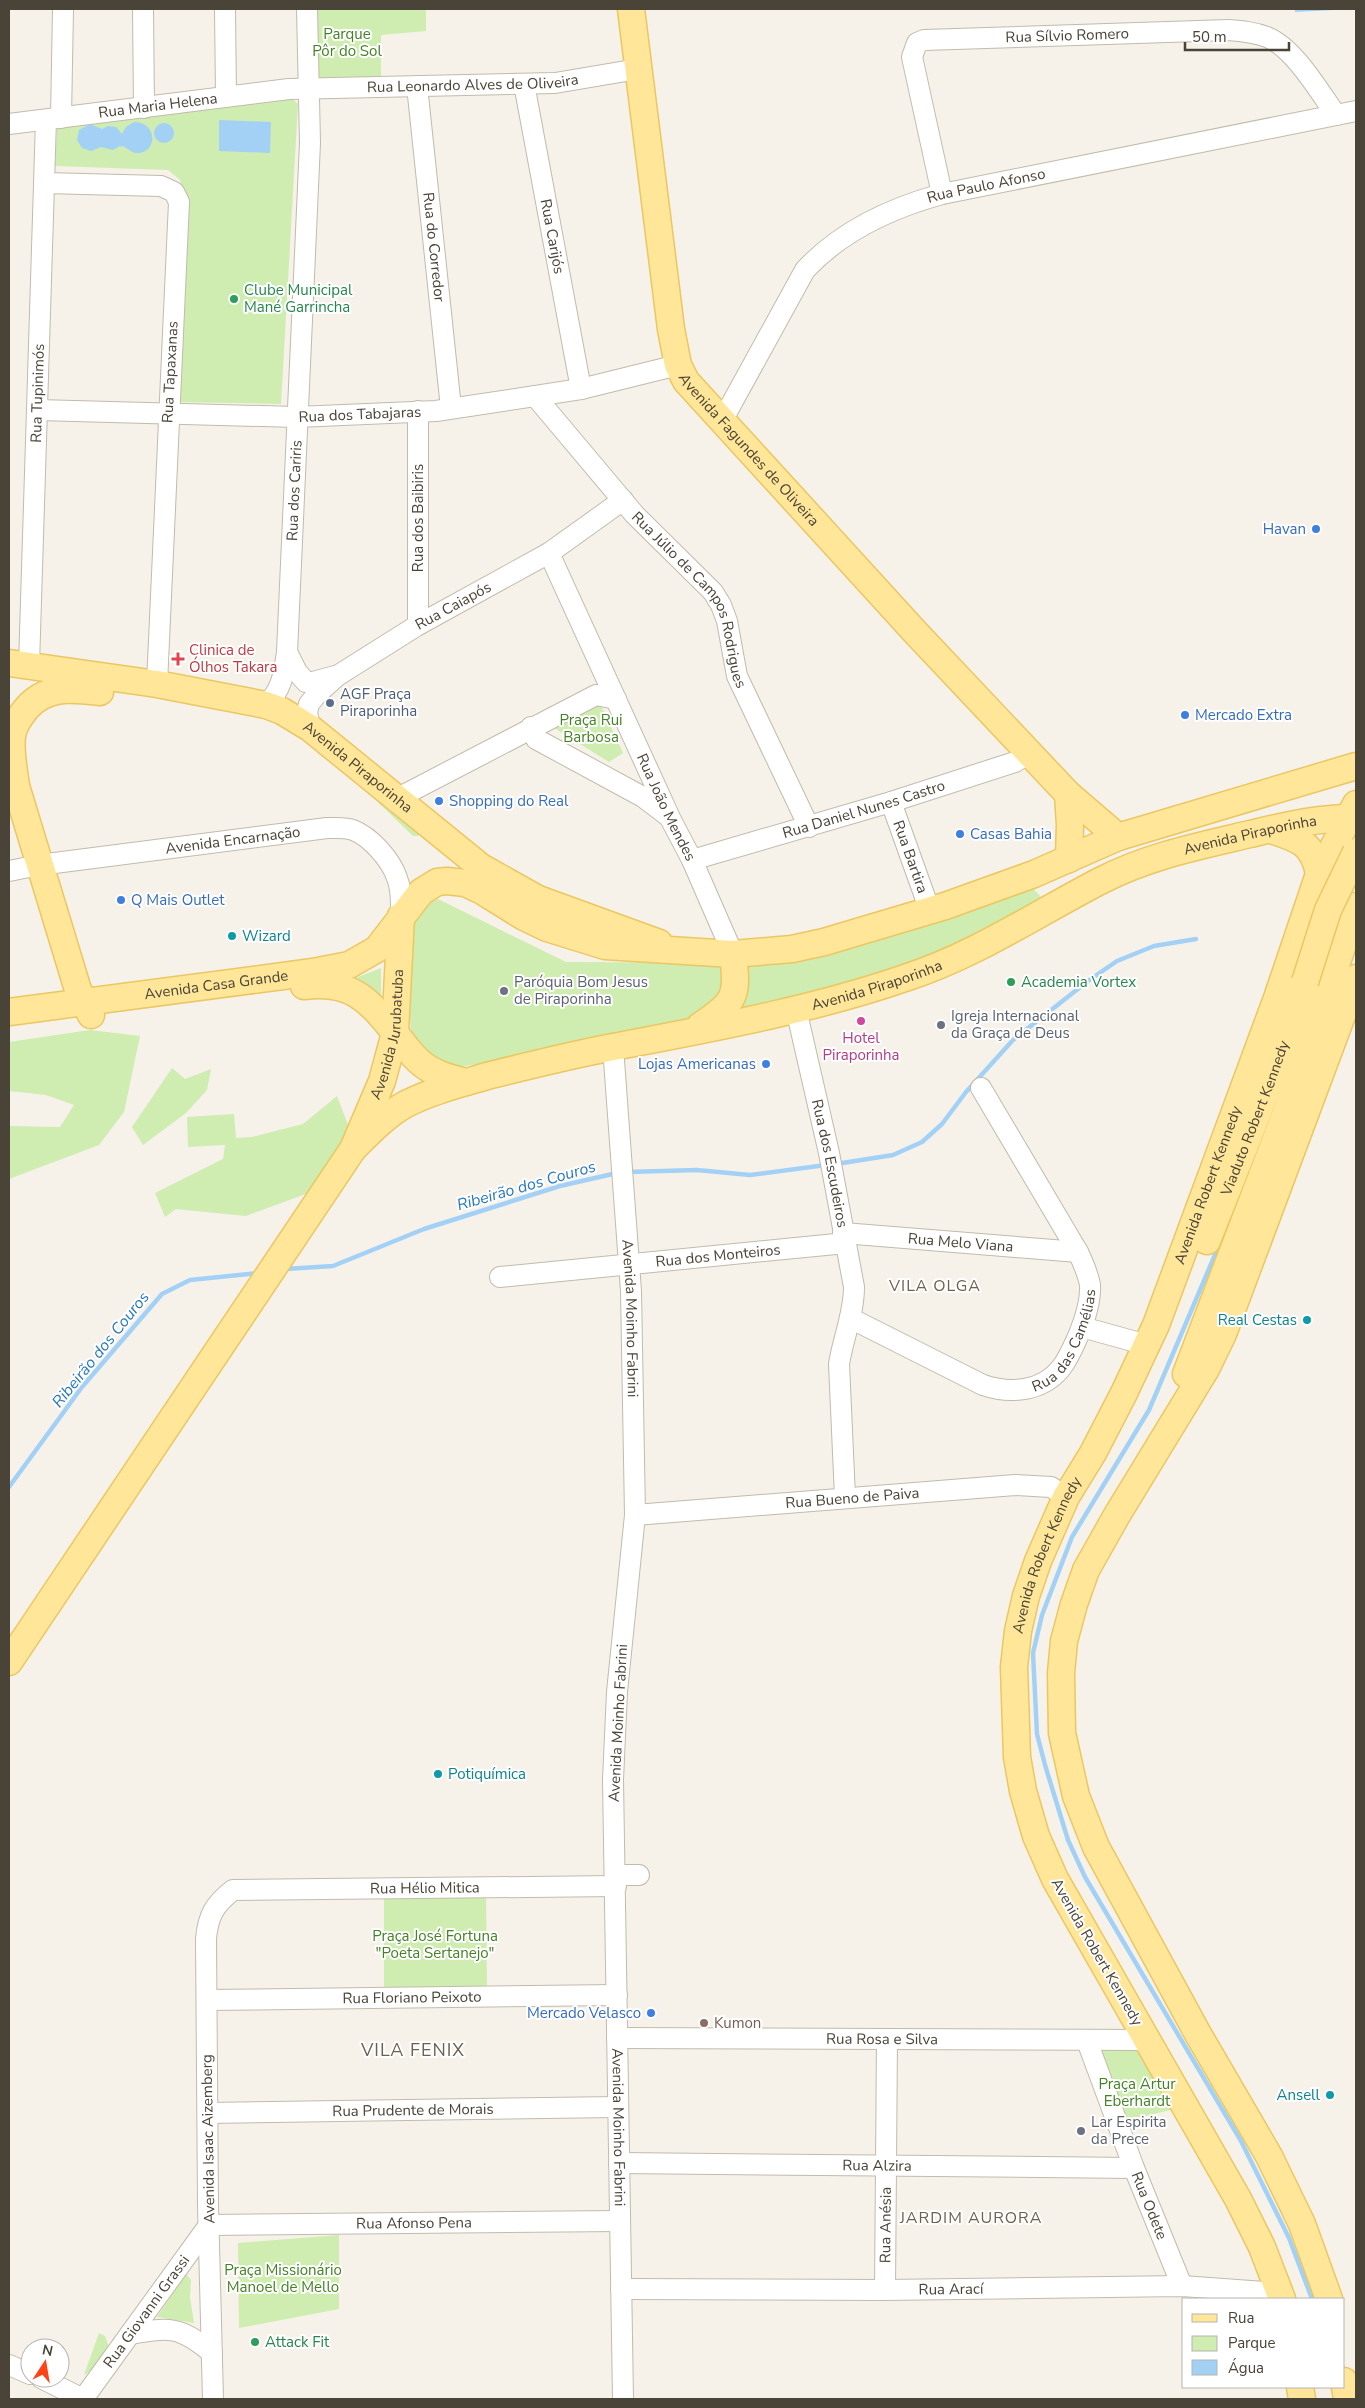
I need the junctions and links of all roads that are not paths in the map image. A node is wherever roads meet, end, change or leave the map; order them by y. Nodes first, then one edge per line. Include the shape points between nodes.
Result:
1 (63, 9) edge
2 (143, 9) edge
3 (225, 9) edge
4 (307, 9) edge
5 (631, 9) edge
6 (638, 70) junction
7 (524, 84) junction
8 (417, 86) junction
9 (307, 88) junction
10 (226, 96) junction
11 (144, 108) junction
12 (1356, 111) edge
13 (1336, 115) junction
14 (53, 119) junction
15 (9, 124) edge
16 (45, 184) junction
17 (942, 194) junction
18 (678, 365) junction
19 (581, 389) junction
20 (535, 396) junction
21 (450, 408) junction
22 (38, 410) junction
23 (418, 412) junction
24 (167, 413) junction
25 (297, 417) junction
26 (722, 420) junction
27 (623, 500) junction
28 (549, 553) junction
29 (418, 625) junction
30 (287, 652) junction
31 (19, 664) edge
32 (604, 675) junction
33 (337, 676) junction
34 (157, 684) junction
35 (596, 694) junction
36 (616, 699) junction
37 (266, 705) junction
38 (531, 727) junction
39 (310, 728) junction
40 (1031, 752) junction
41 (644, 760) junction
42 (1356, 766) edge
43 (12, 779) edge
44 (622, 785) junction
45 (1068, 794) junction
46 (396, 799) junction
47 (891, 802) junction
48 (1354, 813) edge
49 (671, 820) junction
50 (808, 827) junction
51 (1270, 830) junction
52 (1118, 837) junction
53 (1356, 852) edge
54 (1069, 859) junction
55 (692, 860) junction
56 (39, 865) junction
57 (9, 871) edge
58 (1315, 884) junction
59 (1356, 899) edge
60 (1356, 906) edge
61 (930, 910) junction
62 (401, 916) junction
63 (678, 951) junction
64 (733, 954) junction
65 (1356, 978) edge
66 (88, 1009) junction
67 (796, 1009) junction
68 (9, 1012) edge
69 (9, 1030) edge
70 (696, 1030) junction
71 (395, 1033) junction
72 (613, 1047) junction
73 (466, 1082) junction
74 (981, 1088) dead end
75 (353, 1149) junction
76 (845, 1238) junction
77 (1078, 1252) junction
78 (629, 1265) junction
79 (500, 1277) dead end
80 (850, 1318) junction
81 (1082, 1326) junction
82 (1148, 1345) junction
83 (1093, 1453) junction
84 (1153, 1455) junction
85 (844, 1497) junction
86 (1066, 1497) junction
87 (635, 1515) junction
88 (9, 1662) edge
89 (639, 1875) dead end
90 (615, 1881) junction
91 (233, 1890) joint
92 (617, 1995) junction
93 (207, 2000) junction
94 (617, 2038) junction
95 (887, 2040) junction
96 (1148, 2040) junction
97 (1087, 2041) junction
98 (618, 2107) junction
99 (208, 2113) junction
100 (619, 2163) junction
101 (886, 2164) junction
102 (1134, 2168) junction
103 (620, 2221) junction
104 (209, 2225) junction
105 (1182, 2286) junction
106 (621, 2289) junction
107 (885, 2290) junction
108 (1281, 2296) edge
109 (1329, 2298) edge
110 (130, 2334) junction
111 (212, 2353) junction
112 (61, 2388) edge
113 (83, 2399) edge
114 (213, 2399) edge
115 (623, 2399) edge

1 - 14 street, Rua Tupinimós
2 - 11 street
3 - 10 street
4 - 9 street, Rua dos Cariris
5 - 6 main road, Avenida Fagundes de Oliveira
6 - 7 street, Rua Leonardo Alves de Oliveira via 555,83
6 - 18 main road, Avenida Fagundes de Oliveira
7 - 8 street, Rua Leonardo Alves de Oliveira
7 - 19 street, Rua Carijós
8 - 9 street, Rua Leonardo Alves de Oliveira
8 - 21 street, Rua do Corredor
9 - 10 street, Rua Maria Helena
9 - 25 street, Rua dos Cariris via 310,143
10 - 11 street, Rua Maria Helena
11 - 14 street, Rua Maria Helena
12 - 13 street, Rua Paulo Afonso
13 - 17 street, Rua Paulo Afonso
13 - 17 street, Rua Sílvio Romero via 1293,57 1268,37 1251,32 1228,30 924,40 917,43 912,57
14 - 15 street, Rua Maria Helena
14 - 16 street, Rua Tupinimós
16 - 22 street, Rua Tupinimós
16 - 24 street, Rua Tapaxanas via 161,186 170,188 176,195
17 - 26 street, Rua Paulo Afonso via 883,214 822,251 792,292
18 - 19 street, Rua dos Tabajaras
18 - 26 main road, Avenida Fagundes de Oliveira via 686,381
19 - 20 street, Rua dos Tabajaras
20 - 21 street, Rua dos Tabajaras
20 - 27 street, Rua Júlio de Campos Rodrigues
21 - 23 street, Rua dos Tabajaras
22 - 24 street, Rua dos Tabajaras
22 - 31 street, Rua Tupinimós
23 - 25 street, Rua dos Tabajaras
23 - 29 street, Rua dos Baibiris
24 - 25 street, Rua dos Tabajaras
24 - 34 street, Rua Tapaxanas
25 - 30 street, Rua dos Cariris
26 - 40 main road, Avenida Fagundes de Oliveira via 916,633
27 - 28 street, Rua Caiapós
27 - 50 street, Rua Júlio de Campos Rodrigues via 713,592 721,605 737,676
28 - 29 street, Rua Caiapós
28 - 32 street, Rua João Mendes
29 - 33 street, Rua Caiapós
30 - 33 street via 306,682
30 - 37 street, Rua dos Cariris via 280,687
31 - 34 main road, Avenida Piraporinha
32 - 35 street
32 - 36 street, Rua João Mendes
33 - 39 street, Rua Caiapós via 309,704
34 - 37 main road, Avenida Piraporinha
34 - 43 main road via 120,694 67,689 44,693 19,719 14,730
35 - 36 street
35 - 38 street
36 - 41 street, Rua João Mendes
37 - 39 main road, Avenida Piraporinha
38 - 44 street via 536,739
38 - 46 street
39 - 46 main road, Avenida Piraporinha
40 - 45 main road, Avenida Fagundes de Oliveira
40 - 47 street, Rua Daniel Nunes Castro via 1015,762
41 - 44 street via 630,780
41 - 49 street, Rua João Mendes
42 - 52 main road, Avenida Piraporinha
43 - 56 main road
44 - 49 street via 658,807
45 - 52 main road, Avenida Fagundes de Oliveira
45 - 54 main road
46 - 63 main road, Avenida Piraporinha via 481,867 522,892
47 - 50 street, Rua Daniel Nunes Castro
47 - 61 street, Rua Bartira
48 - 51 main road, Avenida Piraporinha
48 - 58 main road, Avenida Robert Kennedy
49 - 55 street, Rua João Mendes
50 - 55 street, Rua Daniel Nunes Castro
51 - 58 main road via 1293,837 1308,847 1314,856
51 - 67 main road, Avenida Piraporinha via 1145,860 965,956 905,978
52 - 54 main road, Avenida Piraporinha
53 - 83 main road, Viaduto Robert Kennedy, bridge via 1328,910 1270,1082 1170,1333 1142,1392 1118,1426
54 - 61 main road, Avenida Piraporinha
55 - 64 street, Rua João Mendes
56 - 57 street, Avenida Encarnação
56 - 62 street, Avenida Encarnação via 327,828 348,829 369,840 391,865 400,886
56 - 66 main road
58 - 59 main road
58 - 82 main road, Avenida Robert Kennedy via 1277,998
60 - 84 main road, Viaduto Robert Kennedy via 1287,1110
61 - 64 main road, Avenida Piraporinha via 792,949
62 - 63 main road, Avenida Piraporinha via 429,887 437,882 453,880 482,891 524,917 575,938 605,946
62 - 66 main road, Avenida Casa Grande via 394,930 377,949 350,965
62 - 71 main road, Avenida Jurubatuba
63 - 64 main road, Avenida Piraporinha
64 - 70 main road via 736,979 733,998
65 - 84 main road via 1223,1334 1206,1369
66 - 68 main road, Avenida Casa Grande
66 - 69 main road, Avenida Casa Grande
66 - 71 main road, Avenida Casa Grande via 326,984 356,993
67 - 70 main road, Avenida Piraporinha
67 - 76 street, Rua dos Escudeiros
70 - 72 main road, Avenida Piraporinha
71 - 73 main road via 426,1067
71 - 75 main road, Avenida Jurubatuba via 382,1081
72 - 73 main road, Avenida Piraporinha via 550,1059
72 - 78 street, Avenida Moinho Fabrini
73 - 75 main road, Avenida Jurubatuba via 404,1105 386,1117
74 - 77 street, Rua das Camélias
75 - 88 main road, Avenida Jurubatuba
76 - 77 street, Rua Melo Viana
76 - 78 street, Rua dos Monteiros
76 - 80 street, Rua dos Escudeiros via 854,1287
77 - 81 street, Rua das Camélias via 1090,1286
78 - 79 street, Rua dos Monteiros
78 - 87 street, Avenida Moinho Fabrini
80 - 81 street, Rua das Camélias via 983,1385 1004,1390 1037,1386 1056,1374 1067,1360
80 - 85 street, Rua dos Escudeiros via 839,1364
81 - 82 street
82 - 83 main road, Avenida Robert Kennedy
83 - 86 main road, Avenida Robert Kennedy
84 - 109 main road via 1096,1551 1074,1604 1064,1641 1061,1673 1062,1733 1076,1796 1096,1847 1269,2156 1302,2224
85 - 86 street, Rua Bueno de Paiva via 1028,1485 1051,1487
85 - 87 street, Rua Bueno de Paiva
86 - 96 main road, Avenida Robert Kennedy via 1038,1561 1018,1631 1013,1687 1017,1757 1036,1836 1055,1879
87 - 90 street, Avenida Moinho Fabrini via 617,1692
89 - 90 street, Rua Hélio Mitica
90 - 91 street, Rua Hélio Mitica
90 - 92 street, Avenida Moinho Fabrini
91 - 93 street, Avenida Isaac Aizemberg via 214,1906 208,1920
92 - 93 street, Rua Floriano Peixoto
92 - 94 street, Avenida Moinho Fabrini
93 - 99 street, Avenida Isaac Aizemberg
94 - 95 street, Rua Rosa e Silva
94 - 98 street, Avenida Moinho Fabrini
95 - 97 street, Rua Rosa e Silva
95 - 101 street, Rua Anésia
96 - 97 street, Rua Rosa e Silva
96 - 108 main road, Avenida Robert Kennedy via 1238,2199
97 - 102 street, Rua Odete
98 - 99 street, Rua Prudente de Morais
98 - 100 street, Avenida Moinho Fabrini
99 - 104 street, Avenida Isaac Aizemberg
100 - 101 street, Rua Alzira
100 - 103 street, Avenida Moinho Fabrini
101 - 102 street, Rua Alzira
101 - 107 street, Rua Anésia
102 - 105 street, Rua Odete
103 - 104 street, Rua Afonso Pena
103 - 106 street, Avenida Moinho Fabrini
104 - 110 street, Rua Giovanni Grassi
104 - 111 street, Avenida Isaac Aizemberg
105 - 107 street, Rua Arací
105 - 108 street, Rua Arací
106 - 107 street, Rua Arací
106 - 115 street, Avenida Moinho Fabrini
110 - 111 street via 167,2329 182,2332 195,2338
110 - 113 street, Rua Giovanni Grassi
111 - 114 street, Avenida Isaac Aizemberg
112 - 113 street

